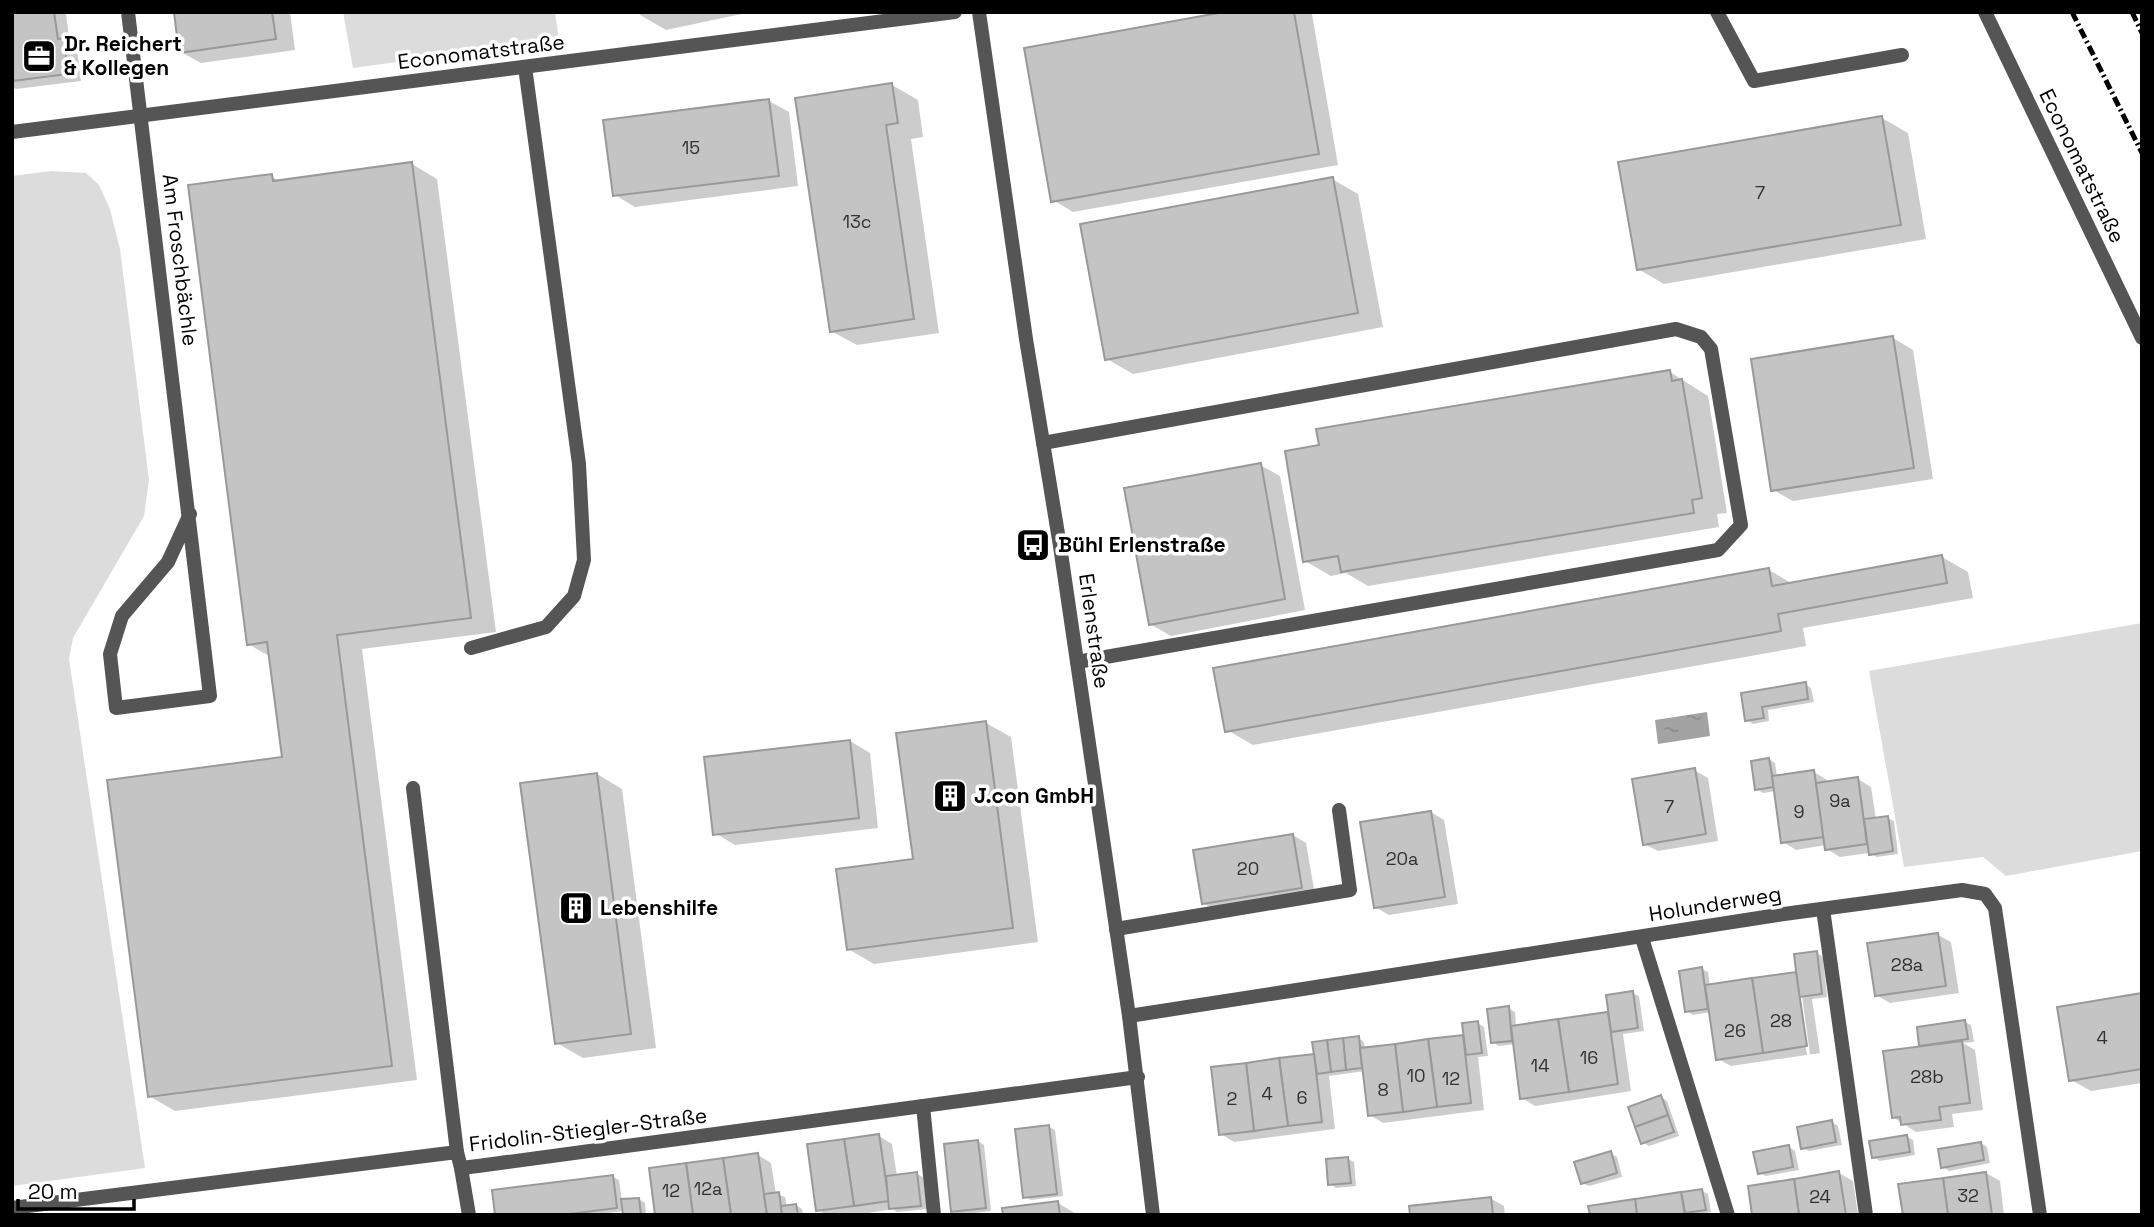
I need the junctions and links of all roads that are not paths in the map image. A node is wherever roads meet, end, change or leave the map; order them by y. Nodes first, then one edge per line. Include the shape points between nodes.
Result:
1 (128, 12) edge
2 (955, 12) edge
3 (979, 12) edge
4 (1717, 12) edge
5 (1985, 12) edge
6 (1902, 55) dead end
7 (525, 67) junction
8 (141, 114) junction
9 (12, 132) edge
10 (2142, 338) edge
11 (1043, 443) junction
12 (190, 514) junction
13 (471, 648) dead end
14 (1077, 663) junction
15 (413, 788) dead end
16 (1339, 810) dead end
17 (1823, 909) junction
18 (1116, 929) junction
19 (1642, 938) junction
20 (1129, 1016) junction
21 (1138, 1077) junction
22 (923, 1106) junction
23 (457, 1152) junction
24 (461, 1168) junction
25 (12, 1208) edge
26 (470, 1215) edge
27 (934, 1215) edge
28 (1153, 1215) edge
29 (1728, 1215) edge
30 (1866, 1215) edge
31 (2040, 1215) edge

1 - 8 street, Am Froschbächle
2 - 7 street, Economatstraße
3 - 11 street, Erlenstraße
4 - 6 street via 1754,80
5 - 10 street, Economatstraße
7 - 8 street, Economatstraße
7 - 13 street via 579,464 584,560 574,596 546,627
8 - 9 street, Economatstraße
8 - 12 street, Am Froschbächle
11 - 14 street, Erlenstraße
11 - 14 street via 1676,329 1701,337 1711,349 1741,525 1718,550
12 - 12 street, Am Froschbächle via 210,696 116,708 110,654 121,616 168,562
14 - 18 street, Erlenstraße
15 - 23 street
16 - 18 street via 1350,890
17 - 19 street, Holunderweg
17 - 30 street
17 - 31 street, Holunderweg via 1962,890 1985,894 1994,908
18 - 20 street, Erlenstraße
19 - 20 street, Holunderweg
19 - 29 street
20 - 21 street, Erlenstraße
21 - 22 street, Fridolin-Stiegler-Straße
21 - 28 street, Erlenstraße
22 - 24 street, Fridolin-Stiegler-Straße
22 - 27 street
23 - 24 street, Fridolin-Stiegler-Straße
23 - 25 street, Fridolin-Stiegler-Straße
24 - 26 street

